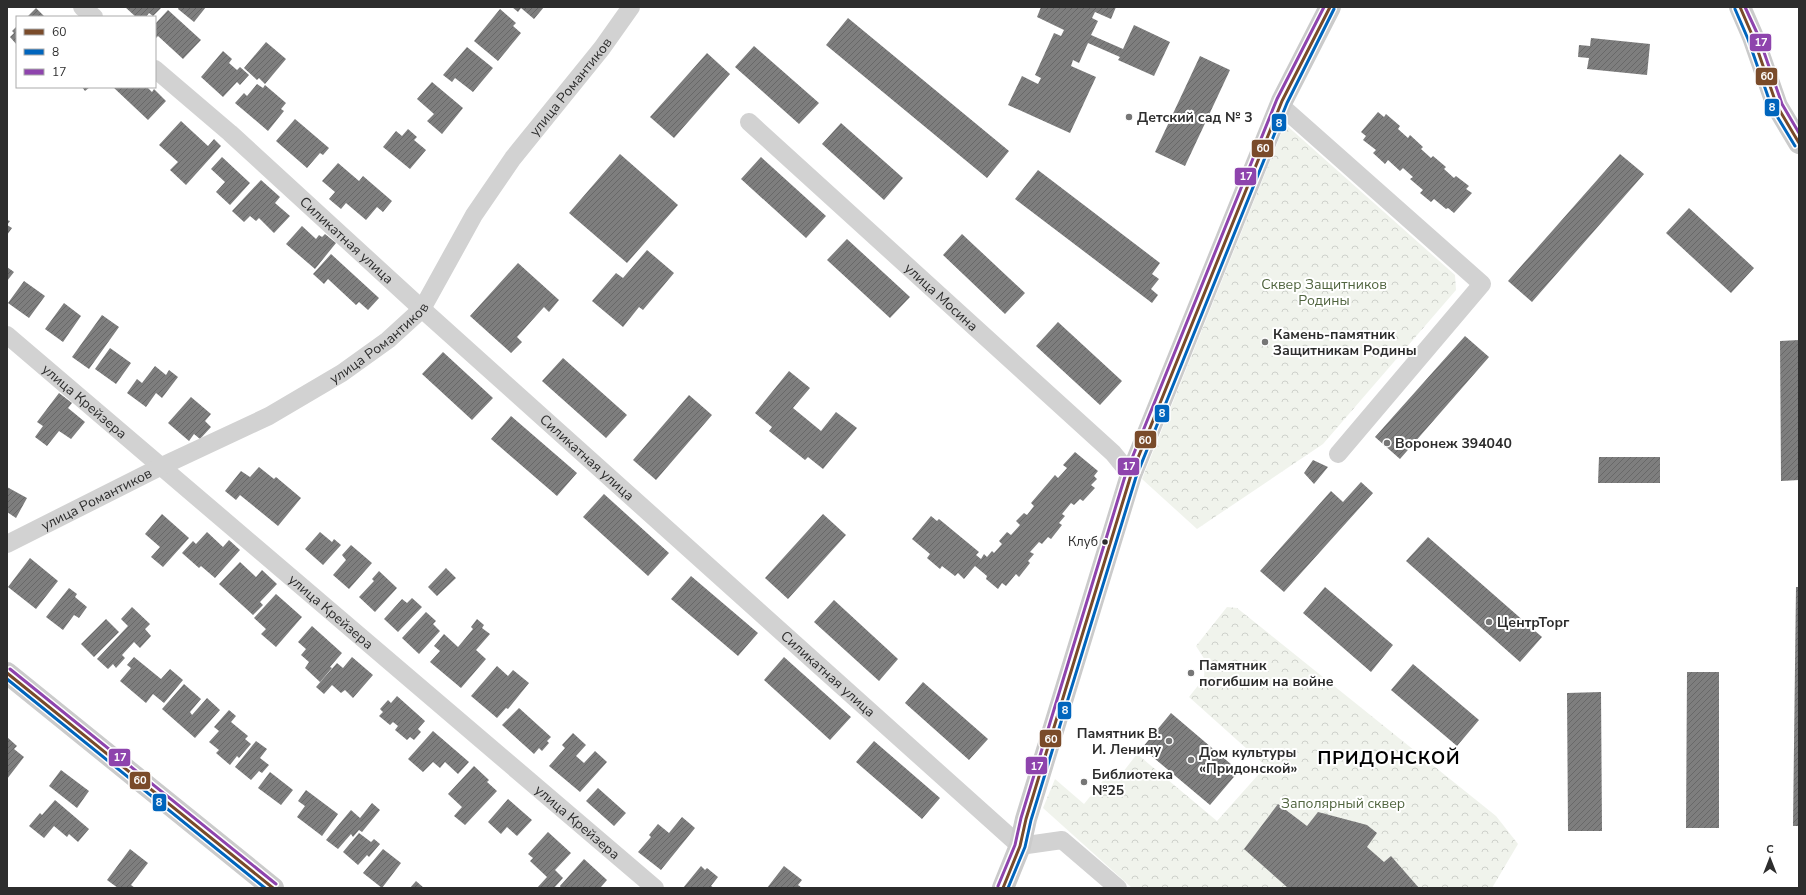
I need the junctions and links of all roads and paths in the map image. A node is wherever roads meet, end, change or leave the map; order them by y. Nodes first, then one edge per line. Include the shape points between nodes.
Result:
1 (82, 7) edge
2 (631, 7) edge
3 (1330, 7) edge
4 (1740, 7) edge
5 (93, 16) edge
6 (156, 70) edge
7 (1280, 105) junction
8 (749, 122) dead end
9 (1799, 143) edge
10 (422, 309) junction
11 (7, 335) edge
12 (1338, 454) dead end
13 (160, 467) junction
14 (1131, 475) junction
15 (7, 544) edge
16 (7, 673) edge
17 (1020, 846) junction
18 (272, 888) edge
19 (654, 888) edge
20 (1003, 888) edge
21 (1118, 888) edge

1 - 5 street
2 - 10 street, улица Романтиков via 602,48 513,158 474,215
3 - 7 street
4 - 9 street via 1753,36 1777,106
6 - 10 street, Силикатная улица via 230,132
7 - 12 street via 1482,284
7 - 14 street
8 - 14 street, улица Мосина via 1113,454
10 - 13 street, улица Романтиков via 388,340 342,373 268,416
10 - 17 street, Силикатная улица
11 - 13 street, улица Крейзера
13 - 15 street, улица Романтиков
13 - 19 street, улица Крейзера
14 - 17 street
16 - 18 street
17 - 20 street
17 - 21 street via 1062,840

